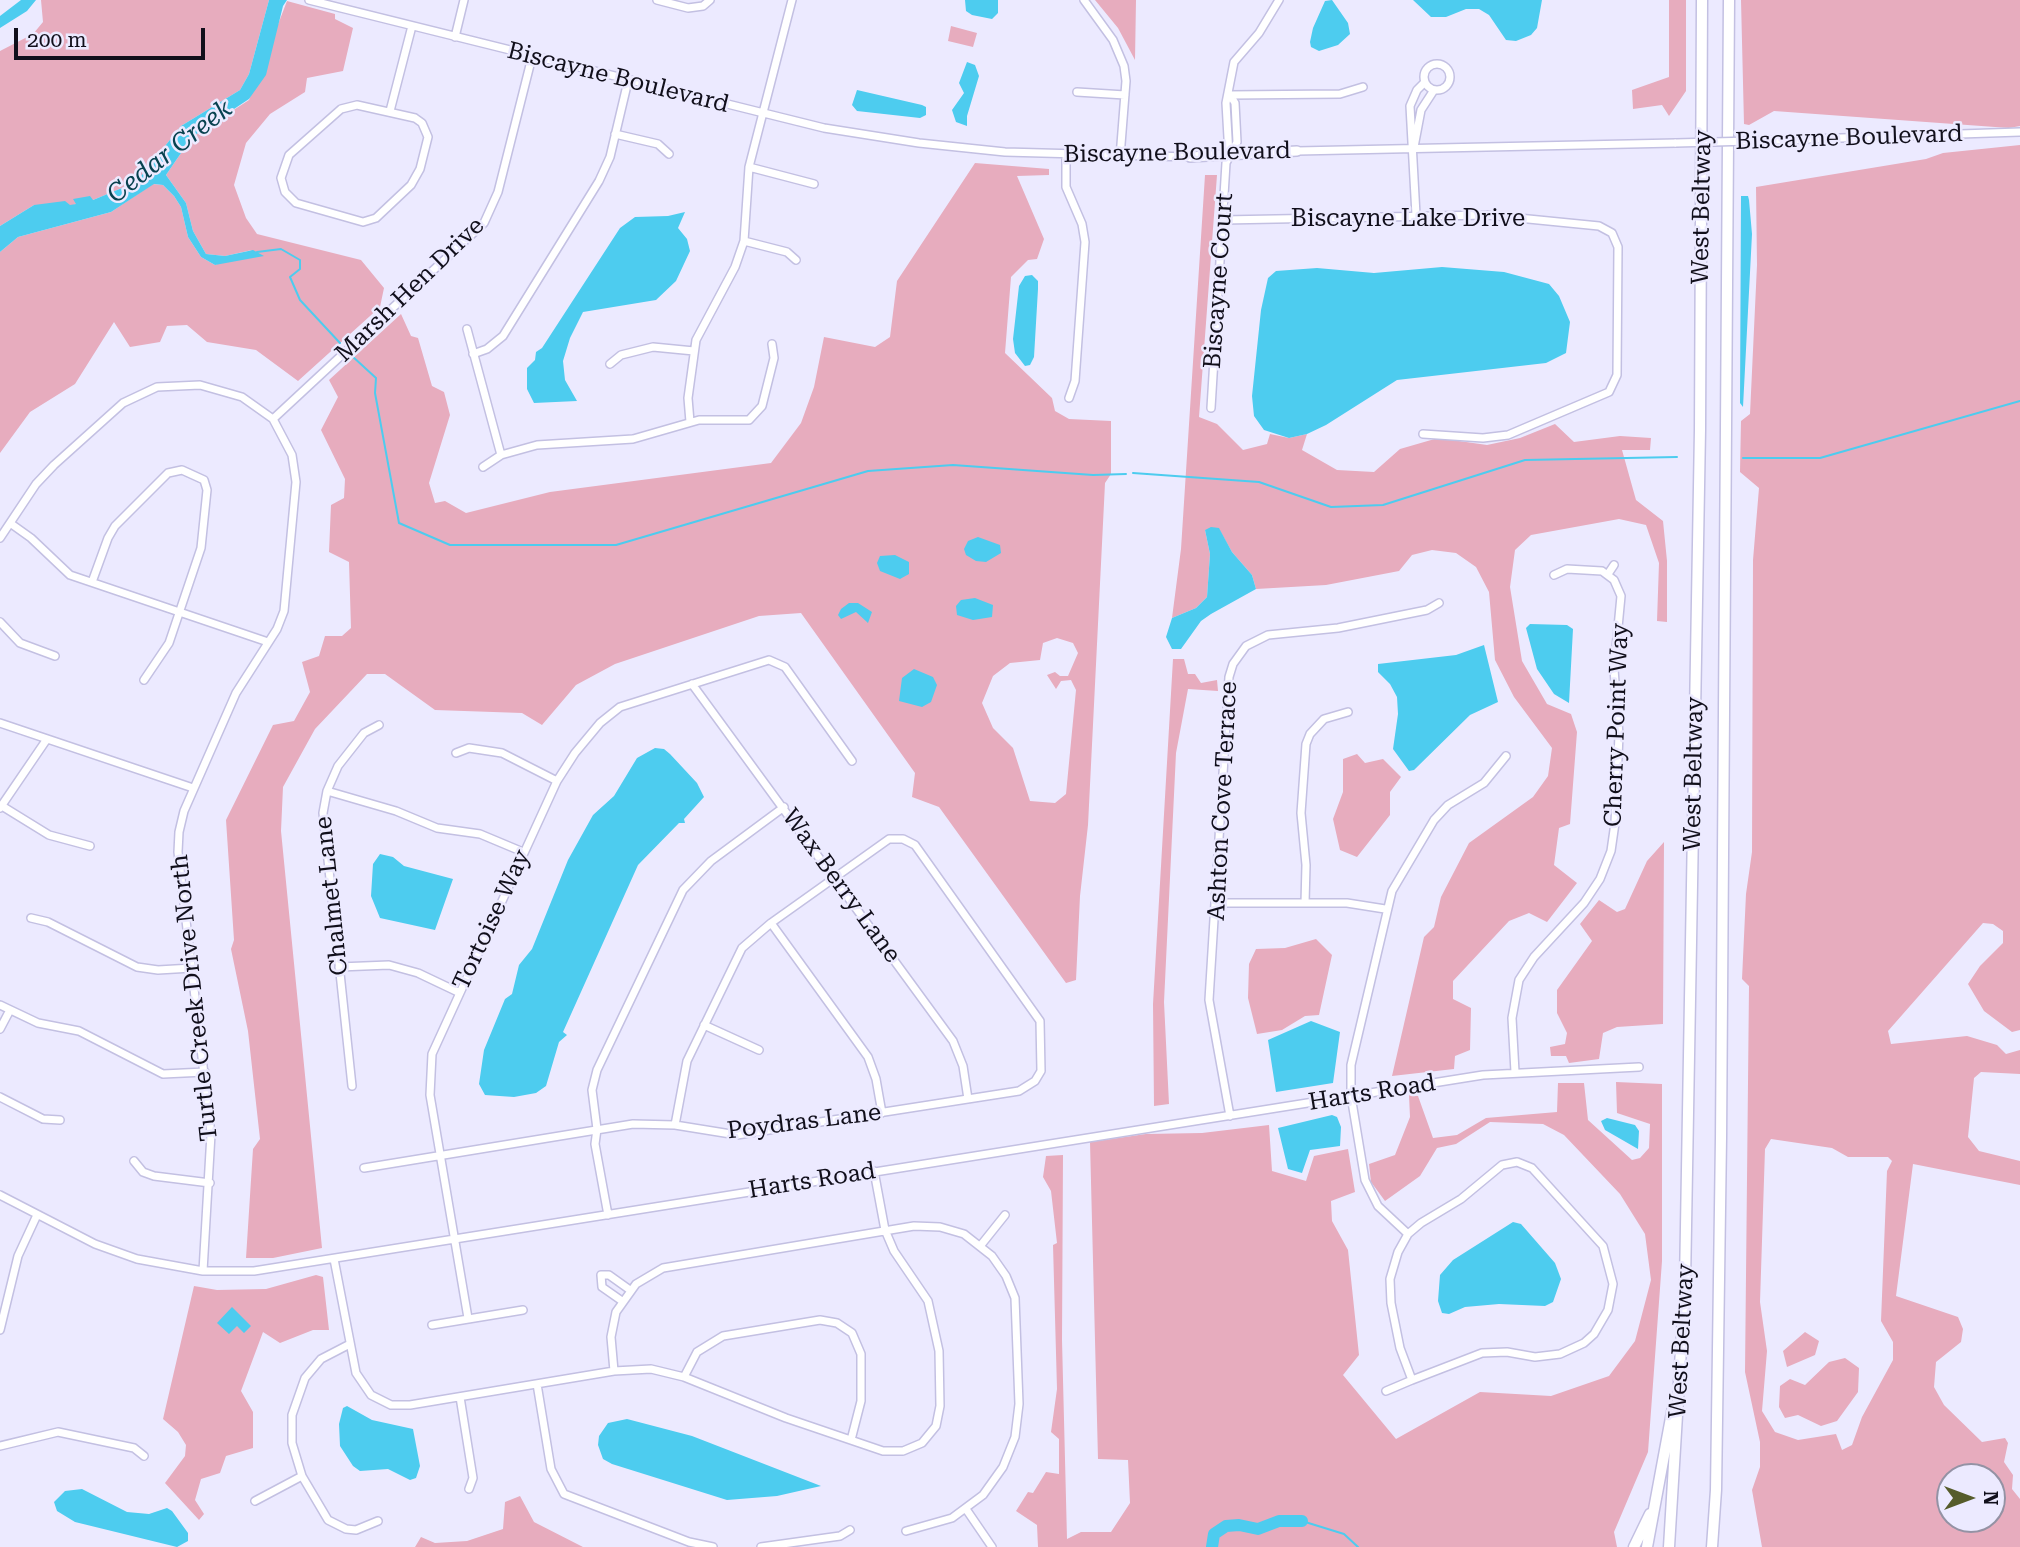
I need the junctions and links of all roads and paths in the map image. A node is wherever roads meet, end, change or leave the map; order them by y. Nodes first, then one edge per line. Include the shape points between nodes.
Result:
1 (309, 0) edge
2 (464, 0) edge
3 (657, 0) edge
4 (710, 0) edge
5 (792, 0) edge
6 (1084, 0) edge
7 (1279, 0) edge
8 (1702, 0) edge
9 (1729, 0) edge
10 (412, 26) junction
11 (455, 37) junction
12 (532, 57) junction
13 (628, 81) junction
14 (1425, 82) junction
15 (1363, 87) dead end
16 (1434, 90) junction
17 (1077, 92) dead end
18 (1125, 95) junction
19 (1230, 95) junction
20 (390, 111) junction
21 (763, 115) junction
22 (2020, 132) edge
23 (615, 134) junction
24 (1414, 148) junction
25 (1297, 151) joint
26 (669, 153) dead end
27 (1066, 155) junction
28 (1229, 155) junction
29 (1120, 157) junction
30 (1190, 157) joint
31 (750, 167) junction
32 (814, 184) dead end
33 (1416, 215) junction
34 (1223, 220) junction
35 (744, 241) junction
36 (796, 260) dead end
37 (467, 329) dead end
38 (772, 344) dead end
39 (694, 351) junction
40 (473, 354) junction
41 (610, 364) dead end
42 (1069, 398) dead end
43 (1211, 408) dead end
44 (273, 419) junction
45 (690, 422) junction
46 (1423, 434) dead end
47 (501, 455) junction
48 (483, 467) dead end
49 (10, 523) junction
50 (0, 538) edge
51 (1614, 565) dead end
52 (1554, 575) dead end
53 (1608, 575) junction
54 (92, 582) junction
55 (1439, 603) dead end
56 (180, 612) junction
57 (0, 622) edge
58 (268, 642) junction
59 (55, 656) dead end
60 (144, 680) dead end
61 (692, 684) junction
62 (1348, 712) dead end
63 (0, 723) edge
64 (379, 725) dead end
65 (47, 739) junction
66 (456, 753) dead end
67 (1506, 756) dead end
68 (852, 761) dead end
69 (557, 781) junction
70 (193, 788) junction
71 (327, 791) junction
72 (1, 807) edge
73 (784, 807) junction
74 (90, 846) dead end
75 (523, 852) junction
76 (835, 878) junction
77 (1217, 903) junction
78 (1305, 903) junction
79 (1385, 909) junction
80 (31, 918) dead end
81 (771, 923) junction
82 (339, 967) junction
83 (192, 968) junction
84 (458, 992) junction
85 (0, 1005) edge
86 (10, 1010) junction
87 (704, 1025) junction
88 (0, 1029) edge
89 (759, 1050) dead end
90 (1639, 1067) dead end
91 (205, 1072) junction
92 (1514, 1072) junction
93 (352, 1086) dead end
94 (1351, 1096) junction
95 (0, 1097) edge
96 (968, 1099) junction
97 (882, 1113) junction
98 (1230, 1116) junction
99 (60, 1120) dead end
100 (675, 1125) junction
101 (597, 1129) junction
102 (441, 1155) junction
103 (134, 1161) dead end
104 (364, 1168) dead end
105 (874, 1171) junction
106 (210, 1183) junction
107 (0, 1195) edge
108 (37, 1214) junction
109 (608, 1215) junction
110 (1005, 1215) dead end
111 (885, 1230) junction
112 (1408, 1234) junction
113 (454, 1240) junction
114 (981, 1245) junction
115 (334, 1259) junction
116 (203, 1271) junction
117 (1685, 1283) junction
118 (630, 1290) junction
119 (622, 1300) junction
120 (523, 1310) dead end
121 (2, 1311) edge
122 (468, 1318) junction
123 (432, 1325) dead end
124 (0, 1330) edge
125 (348, 1345) junction
126 (614, 1371) junction
127 (684, 1377) junction
128 (1412, 1380) junction
129 (537, 1384) junction
130 (1386, 1391) dead end
131 (460, 1396) junction
132 (851, 1440) junction
133 (1, 1444) edge
134 (144, 1457) dead end
135 (302, 1476) junction
136 (470, 1489) dead end
137 (1716, 1490) junction
138 (1657, 1494) junction
139 (255, 1501) dead end
140 (966, 1510) junction
141 (378, 1521) dead end
142 (850, 1530) dead end
143 (906, 1531) dead end
144 (713, 1547) edge
145 (761, 1547) edge
146 (992, 1547) edge
147 (1634, 1547) edge
148 (1647, 1547) edge
149 (1669, 1547) edge
150 (1712, 1547) edge
151 (1719, 1547) edge

1 - 10 street, Biscayne Boulevard
2 - 11 street
3 - 4 street via 688,8
5 - 21 street
6 - 18 street via 1120,53
7 - 19 street, Biscayne Court via 1234,62
8 - 117 highway, West Beltway via 1700,430
9 - 137 highway, West Beltway
10 - 11 street, Biscayne Boulevard
10 - 20 street
11 - 12 street, Biscayne Boulevard
12 - 13 street, Biscayne Boulevard
12 - 44 street, Marsh Hen Drive via 498,192 484,223
13 - 21 street, Biscayne Boulevard
13 - 23 street
14 - 16 street
14 - 16 street via 1430,67 1446,68 1448,84
14 - 24 street via 1410,106
15 - 19 street via 1340,94
16 - 24 street via 1421,110
17 - 18 street
18 - 29 street
19 - 28 street, Biscayne Court via 1235,103 1237,142
20 - 20 street via 415,118 426,130 428,144 417,177 369,221 338,217 290,198 281,178 285,162 341,109 357,105
21 - 27 street, Biscayne Boulevard via 919,143
21 - 31 street
22 - 24 street, Biscayne Boulevard, bridge
23 - 26 street via 658,144
23 - 40 street via 599,181 510,326 495,344
24 - 25 street, Biscayne Boulevard
24 - 33 street
25 - 28 main road, Biscayne Boulevard
27 - 29 street, Biscayne Boulevard
27 - 42 street via 1066,187 1082,224 1084,242 1075,381
28 - 30 main road, Biscayne Boulevard
28 - 34 street, Biscayne Court
29 - 30 street, Biscayne Boulevard
31 - 32 street
31 - 35 street
33 - 34 street, Biscayne Lake Drive
33 - 46 street, Biscayne Lake Drive via 1488,215 1599,226 1612,233 1618,247 1617,375 1609,391 1508,435
34 - 43 street, Biscayne Court
35 - 36 street via 787,252
35 - 39 street via 735,267 701,325
37 - 40 street
38 - 45 street via 774,358 762,406 753,418
39 - 41 street via 653,347 621,355
39 - 45 street
40 - 47 street
44 - 49 street via 242,397 200,385 146,390 114,409 49,470
44 - 58 street, Turtle Creek Drive North via 288,442 296,482 286,600 281,621
45 - 47 street via 633,439 537,445
47 - 48 street
49 - 50 street
49 - 54 street via 62,570
51 - 53 street
52 - 53 street via 1567,569
53 - 92 street, Cherry Point Way via 1621,596 1614,669 1619,735 1614,838 1593,890 1519,980 1511,1018
54 - 56 street
54 - 56 street via 108,538 124,514 168,473 194,474 204,480 207,490 203,536
55 - 77 street, Ashton Cove Terrace via 1427,610 1350,626 1268,635 1238,654 1229,677
56 - 58 street
56 - 60 street via 169,643
57 - 59 street via 20,643
58 - 70 street, Turtle Creek Drive North via 236,693
61 - 68 street, Tortoise Way via 761,661 775,661 785,667
61 - 69 street, Tortoise Way via 610,714
61 - 73 street, Wax Berry Lane
62 - 78 street via 1324,719 1306,744 1301,813
63 - 65 street
64 - 71 street, Chalmet Lane via 365,733 338,765
65 - 70 street
65 - 72 street
66 - 69 street via 469,748 502,753
67 - 79 street via 1484,783 1448,805 1434,820
69 - 75 street, Tortoise Way
70 - 83 street, Turtle Creek Drive North via 178,841
71 - 75 street via 437,828 480,834
71 - 82 street, Chalmet Lane via 323,824
72 - 74 street via 49,835
73 - 76 street, Wax Berry Lane
73 - 101 street via 701,869 675,903 597,1070 593,1099
75 - 84 street, Tortoise Way
76 - 81 street
76 - 96 street, Wax Berry Lane via 953,1041
76 - 96 street, Poydras Lane via 889,839 915,845 1037,1016 1042,1061 1035,1081 1019,1091
77 - 78 street
77 - 98 street, Ashton Cove Terrace via 1210,1011
78 - 79 street
79 - 94 street via 1351,1065
80 - 83 street via 48,922 137,967 158,971
81 - 87 street via 736,957
81 - 97 street via 868,1058
82 - 84 street via 389,965
82 - 93 street, Chalmet Lane
83 - 91 street, Turtle Creek Drive North
84 - 102 street, Tortoise Way via 436,1040 430,1066 430,1095
85 - 86 street
86 - 88 street
86 - 91 street via 38,1023 79,1031 163,1074
87 - 89 street
87 - 100 street via 684,1071
90 - 92 street, Harts Road
91 - 106 street, Turtle Creek Drive North
92 - 94 street, Harts Road
94 - 98 street, Harts Road
94 - 112 street via 1364,1180 1378,1206
95 - 99 street via 43,1119
96 - 97 street, Poydras Lane
97 - 100 street, Poydras Lane via 737,1135
98 - 105 street, Harts Road
100 - 101 street, Poydras Lane
101 - 102 street, Poydras Lane
101 - 109 street via 595,1144
102 - 104 street, Poydras Lane
102 - 113 street, Tortoise Way
103 - 106 street via 154,1176
105 - 109 street, Harts Road
105 - 111 street
106 - 116 street, Turtle Creek Drive North
107 - 108 street, Harts Road
108 - 116 street, Harts Road via 121,1254
108 - 121 street via 18,1256
109 - 113 street, Harts Road
110 - 114 street
111 - 114 street via 940,1227
111 - 118 street via 674,1264
111 - 132 street via 928,1301 939,1351 940,1406 936,1426 913,1449 892,1452
112 - 128 street via 1394,1264 1390,1292 1400,1348
112 - 128 street via 1502,1165 1517,1162 1532,1168 1597,1238 1612,1270 1608,1310 1594,1334 1573,1349 1546,1357 1496,1351
113 - 115 street, Harts Road
113 - 122 street, Tortoise Way
114 - 140 street via 1000,1265 1015,1298 1018,1422 994,1483
115 - 116 street, Harts Road via 271,1270
115 - 125 street
117 - 138 highway via 1670,1435
117 - 149 highway, West Beltway
118 - 119 street
118 - 119 street via 609,1275 601,1275 602,1287
119 - 126 street via 611,1337
120 - 122 street
121 - 124 street
122 - 123 street
125 - 131 street via 362,1385 381,1401 400,1406
125 - 135 street via 321,1359 300,1390 291,1429
126 - 127 street via 651,1370
126 - 129 street
127 - 132 street
127 - 132 street via 697,1352 723,1336 829,1321 845,1327 858,1343 861,1401
128 - 130 street
129 - 131 street
129 - 144 street via 551,1469 564,1494
131 - 136 street via 473,1478
133 - 134 street via 58,1432 134,1448
135 - 139 street
135 - 141 street via 322,1512 336,1526 356,1530
137 - 150 highway, West Beltway
137 - 151 highway
138 - 147 highway
138 - 148 highway
140 - 143 street
140 - 146 street
142 - 145 street via 840,1536

